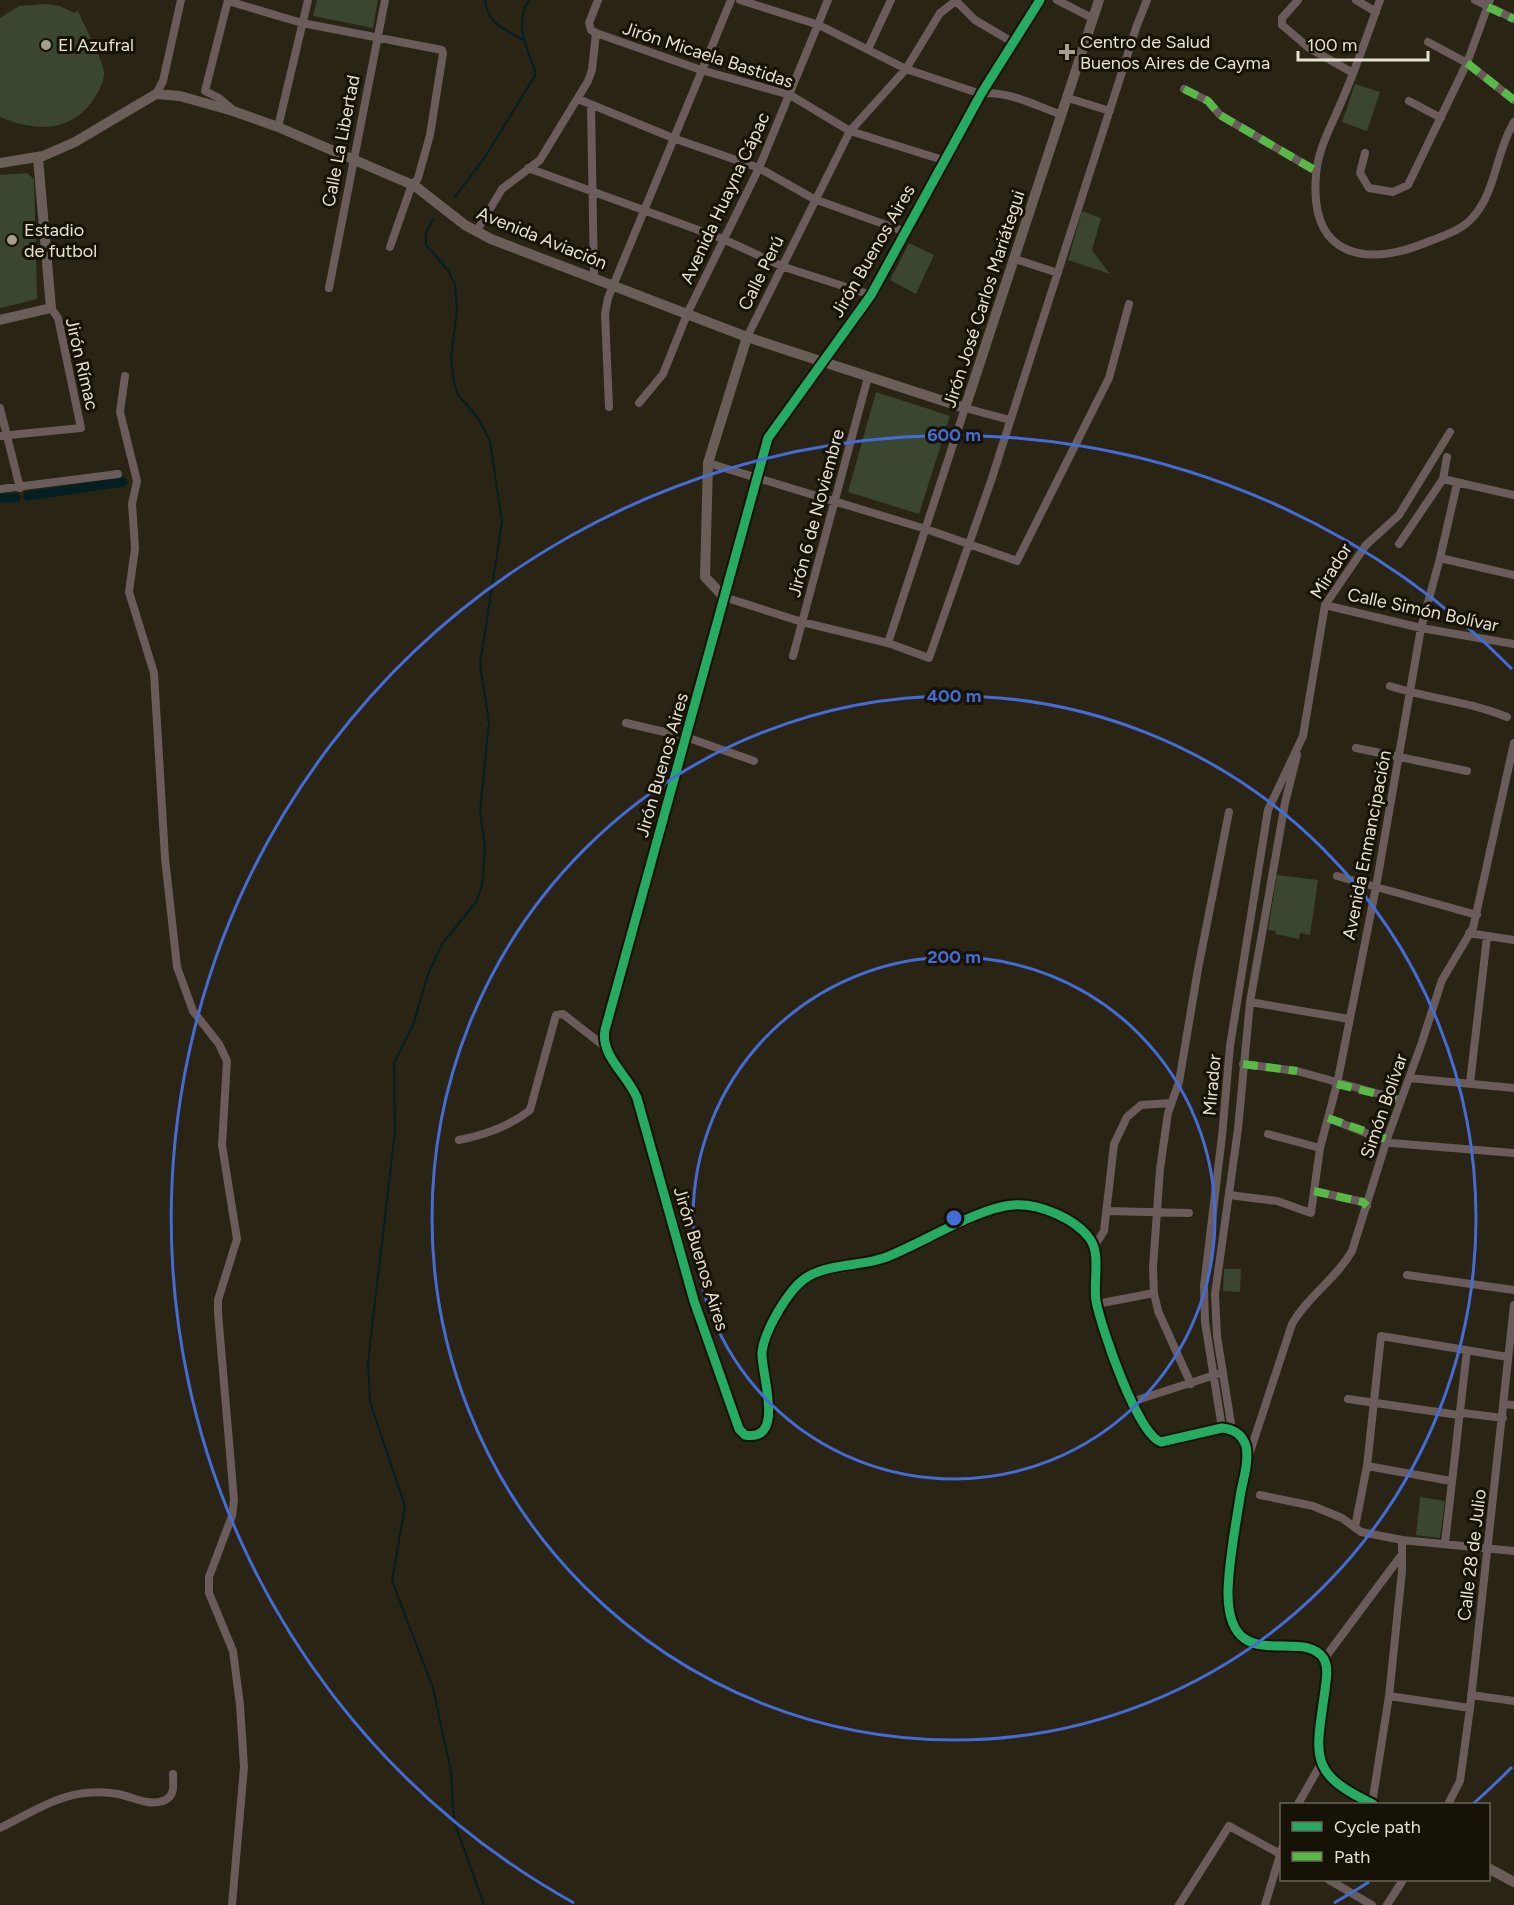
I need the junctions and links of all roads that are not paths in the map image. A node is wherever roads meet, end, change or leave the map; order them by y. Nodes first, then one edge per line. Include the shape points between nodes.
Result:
1 (181, 0) edge
2 (228, 0) edge
3 (308, 0) edge
4 (384, 0) edge
5 (598, 0) edge
6 (731, 0) edge
7 (740, 0) edge
8 (828, 0) edge
9 (891, 0) edge
10 (956, 0) edge
11 (1040, 0) edge
12 (1057, 0) edge
13 (1099, 0) edge
14 (1147, 0) edge
15 (1298, 0) edge
16 (1356, 0) edge
17 (1380, 0) edge
18 (1475, 0) edge
19 (752, 2) edge
20 (1489, 3) edge
21 (1376, 12) junction
22 (1092, 18) junction
23 (1514, 20) edge
24 (302, 23) junction
25 (819, 25) junction
26 (596, 33) junction
27 (378, 39) junction
28 (1428, 42) dead end
29 (1014, 43) junction
30 (868, 49) junction
31 (1467, 63) junction
32 (906, 69) junction
33 (701, 70) junction
34 (1353, 73) junction
35 (1184, 89) dead end
36 (156, 94) junction
37 (981, 94) junction
38 (790, 95) junction
39 (1068, 98) junction
40 (578, 99) junction
41 (1514, 100) edge
42 (1409, 101) dead end
43 (591, 105) junction
44 (234, 111) junction
45 (1110, 111) junction
46 (1062, 115) junction
47 (1441, 118) junction
48 (1514, 122) edge
49 (278, 127) junction
50 (850, 131) junction
51 (673, 138) junction
52 (1365, 153) dead end
53 (0, 156) edge
54 (38, 158) junction
55 (352, 159) junction
56 (943, 160) junction
57 (13, 161) junction
58 (0, 163) edge
59 (528, 168) junction
60 (759, 168) junction
61 (1316, 171) junction
62 (415, 186) junction
63 (593, 190) junction
64 (814, 199) junction
65 (644, 210) junction
66 (476, 232) junction
67 (906, 232) junction
68 (723, 239) junction
69 (390, 247) dead end
70 (1015, 259) junction
71 (784, 267) junction
72 (1058, 273) junction
73 (594, 277) junction
74 (613, 284) junction
75 (329, 288) dead end
76 (870, 295) junction
77 (1130, 304) dead end
78 (46, 309) junction
79 (688, 312) junction
80 (0, 320) edge
81 (747, 337) junction
82 (824, 360) junction
83 (125, 376) dead end
84 (868, 377) junction
85 (639, 403) dead end
86 (609, 407) dead end
87 (0, 408) edge
88 (965, 408) junction
89 (1010, 420) junction
90 (1450, 432) dead end
91 (9, 435) junction
92 (0, 436) edge
93 (1447, 457) dead end
94 (708, 463) junction
95 (118, 474) dead end
96 (757, 476) junction
97 (1443, 479) junction
98 (1457, 484) junction
99 (20, 488) junction
100 (0, 489) edge
101 (1514, 495) edge
102 (835, 501) junction
103 (926, 529) junction
104 (969, 543) junction
105 (1400, 544) dead end
106 (1440, 558) junction
107 (1514, 575) edge
108 (724, 597) junction
109 (1325, 605) junction
110 (802, 622) junction
111 (1421, 628) junction
112 (888, 643) junction
113 (1514, 644) edge
114 (793, 656) dead end
115 (1390, 686) dead end
116 (1409, 693) junction
117 (1507, 717) dead end
118 (626, 723) dead end
119 (686, 737) junction
120 (1514, 745) edge
121 (1356, 748) dead end
122 (1297, 753) junction
123 (1399, 758) junction
124 (754, 760) dead end
125 (1467, 771) dead end
126 (1229, 812) dead end
127 (1337, 876) dead end
128 (1376, 887) junction
129 (1477, 915) junction
130 (1469, 933) junction
131 (1487, 937) junction
132 (1514, 940) edge
133 (1250, 1002) junction
134 (1349, 1019) junction
135 (604, 1046) junction
136 (1243, 1064) junction
137 (1409, 1078) junction
138 (1337, 1083) junction
139 (1470, 1083) junction
140 (1514, 1088) edge
141 (1401, 1100) junction
142 (1170, 1103) junction
143 (1328, 1118) junction
144 (1268, 1134) dead end
145 (1387, 1139) junction
146 (459, 1140) dead end
147 (1320, 1148) junction
148 (1514, 1153) edge
149 (1314, 1191) junction
150 (1229, 1195) junction
151 (1367, 1206) junction
152 (1107, 1211) junction
153 (1157, 1212) junction
154 (1189, 1213) dead end
155 (1094, 1247) junction
156 (1407, 1275) dead end
157 (1514, 1290) edge
158 (1154, 1293) junction
159 (1096, 1304) junction
160 (1514, 1305) edge
161 (1467, 1350) junction
162 (1508, 1357) junction
163 (1223, 1373) junction
164 (1214, 1375) junction
165 (1191, 1384) junction
166 (1348, 1399) dead end
167 (1375, 1401) junction
168 (1131, 1402) junction
169 (1504, 1404) junction
170 (1514, 1405) edge
171 (1459, 1415) junction
172 (1503, 1418) junction
173 (1227, 1429) junction
174 (1246, 1463) junction
175 (1367, 1466) junction
176 (1451, 1481) junction
177 (1260, 1495) dead end
178 (1355, 1527) junction
179 (1402, 1540) junction
180 (1445, 1543) junction
181 (1488, 1548) junction
182 (1514, 1551) edge
183 (1400, 1557) junction
184 (1324, 1659) junction
185 (1471, 1695) junction
186 (1389, 1696) junction
187 (1514, 1701) edge
188 (1470, 1707) junction
189 (1322, 1762) junction
190 (173, 1774) dead end
191 (1299, 1803) edge
192 (1370, 1803) edge
193 (1372, 1803) edge
194 (1449, 1803) edge
195 (0, 1828) edge
196 (1280, 1852) edge
197 (1280, 1855) edge
198 (1490, 1869) edge
199 (1331, 1881) edge
200 (1402, 1881) edge
201 (1514, 1882) edge
202 (232, 1905) edge
203 (1179, 1905) edge
204 (1265, 1905) edge
205 (1372, 1905) edge
206 (1387, 1905) edge

1 - 36 street via 163,81
2 - 24 street
2 - 44 street via 205,91
3 - 24 street
4 - 27 street, Calle La Libertad
5 - 26 street via 589,23
6 - 33 street
7 - 19 street
8 - 25 street, Avenida Huayna Cápac
9 - 30 street
10 - 29 street via 975,20
10 - 32 street, Calle Perú via 940,14
11 - 29 street, Jirón Buenos Aires
12 - 22 street
13 - 22 street, Jirón José Carlos Mariátegui
14 - 45 street
15 - 34 street via 1282,18 1282,25 1309,48
16 - 21 street
17 - 21 street
18 - 20 street
19 - 25 street
20 - 23 street
20 - 31 street
21 - 34 street
22 - 39 street, Jirón José Carlos Mariátegui
24 - 27 street
24 - 49 street
25 - 30 street
25 - 38 street, Avenida Huayna Cápac
26 - 33 street, Jirón Micaela Bastidas
26 - 40 street via 592,70
27 - 55 street, Calle La Libertad
27 - 62 street via 441,50 444,56 435,111
28 - 31 street
29 - 37 street, Jirón Buenos Aires
30 - 32 street
31 - 41 street
31 - 47 street
32 - 37 street
32 - 50 street, Calle Perú
33 - 38 street, Jirón Micaela Bastidas
33 - 51 street
34 - 61 street via 1324,139
35 - 61 street via 1208,100 1220,115
36 - 44 street, Avenida Aviación via 180,96
36 - 54 street via 75,142
37 - 46 street via 989,92
37 - 56 street, Jirón Buenos Aires
38 - 50 street, Jirón Micaela Bastidas
38 - 60 street, Avenida Huayna Cápac
39 - 45 street
39 - 46 street, Jirón José Carlos Mariátegui
40 - 43 street
40 - 59 street via 540,160
42 - 47 street
43 - 51 street
43 - 63 street
44 - 49 street, Avenida Aviación
45 - 72 street
46 - 70 street, Jirón José Carlos Mariátegui
47 - 52 street via 1415,173 1400,190 1384,193 1365,184 1360,173
48 - 61 street via 1476,215 1457,230 1409,250 1366,256 1347,250 1334,240 1320,220
49 - 55 street, Avenida Aviación
50 - 56 street, Jirón Micaela Bastidas
50 - 64 street, Calle Perú
51 - 60 street
51 - 65 street
53 - 57 street
54 - 57 street
54 - 78 street
55 - 62 street, Avenida Aviación
55 - 75 street, Calle La Libertad
56 - 67 street, Jirón Buenos Aires
57 - 58 street
59 - 63 street
59 - 66 street via 496,196
60 - 64 street
60 - 68 street, Avenida Huayna Cápac
62 - 66 street, Avenida Aviación
62 - 69 street via 410,189
63 - 65 street
63 - 73 street
64 - 67 street
64 - 71 street, Calle Perú
65 - 68 street
65 - 74 street
66 - 73 street, Avenida Aviación
67 - 76 street, Jirón Buenos Aires
68 - 71 street
68 - 79 street, Avenida Huayna Cápac
70 - 72 street
70 - 88 street, Jirón José Carlos Mariátegui
71 - 76 street
71 - 81 street, Calle Perú
72 - 89 street
73 - 74 street, Avenida Aviación
74 - 79 street, Avenida Aviación
74 - 86 street via 605,314
76 - 82 street, Jirón Buenos Aires
77 - 104 street via 1109,378 1017,561
78 - 80 street
78 - 91 street, Jirón Rímac via 58,318 81,428
79 - 81 street, Avenida Aviación
79 - 85 street, Avenida Huayna Cápac via 663,374
81 - 82 street, Avenida Aviación
81 - 94 street, Calle Perú
82 - 84 street, Avenida Aviación
82 - 96 street, Jirón Buenos Aires via 768,438
83 - 202 street via 120,412 137,481 132,504 135,548 129,592 154,674 165,858 177,967 193,1011 227,1061 222,1145 237,1239 218,1299 218,1313 234,1500 232,1516 209,1577 209,1593 233,1651 244,1767
84 - 88 street, Avenida Aviación
84 - 102 street, Jirón 6 de Noviembre
87 - 91 street
88 - 89 street, Avenida Aviación
88 - 103 street, Jirón José Carlos Mariátegui
89 - 104 street
90 - 109 street, Mirador via 1399,515 1366,545
91 - 92 street
91 - 99 street
93 - 97 street
94 - 96 street
94 - 108 street, Calle Perú via 705,577
95 - 99 street
96 - 102 street
96 - 108 street, Jirón Buenos Aires
97 - 98 street
97 - 105 street
98 - 101 street
98 - 106 street, Avenida Enmancipación
99 - 100 street
102 - 103 street
102 - 110 street, Jirón 6 de Noviembre
103 - 104 street
103 - 112 street, Jirón José Carlos Mariátegui
104 - 112 street via 929,658
106 - 107 street
106 - 111 street, Avenida Enmancipación
108 - 110 street
108 - 119 street, Jirón Buenos Aires
109 - 111 street, Calle Simón Bolívar
109 - 122 street, Mirador
110 - 112 street
110 - 114 street, Jirón 6 de Noviembre
111 - 113 street, Calle Simón Bolívar
111 - 116 street, Avenida Enmancipación
115 - 116 street
116 - 117 street via 1484,707
116 - 123 street, Avenida Enmancipación
118 - 119 street
119 - 124 street
119 - 135 street, Jirón Buenos Aires via 605,1030
120 - 129 street, Simón Bolívar
121 - 123 street
122 - 133 street, Mirador
122 - 164 street, Mirador via 1268,810 1230,1046 1204,1286 1205,1322
123 - 125 street
123 - 128 street, Avenida Enmancipación
126 - 142 street via 1179,1082
127 - 128 street
128 - 129 street
128 - 134 street, Avenida Enmancipación
129 - 130 street, Simón Bolívar
130 - 131 street
130 - 137 street, Simón Bolívar via 1442,980
131 - 132 street
131 - 139 street
133 - 134 street
133 - 136 street, Mirador
134 - 138 street, Avenida Enmancipación
135 - 146 street via 563,1014 556,1015 530,1110 518,1120
135 - 155 street, Jirón Buenos Aires via 626,1075 637,1098 698,1315 739,1429 745,1435 760,1433 768,1414 764,1343 788,1296 808,1276 883,1258 1010,1205 1034,1206 1059,1217 1086,1234
136 - 138 street via 1298,1071
136 - 150 street, Mirador
137 - 139 street
137 - 141 street, Simón Bolívar
138 - 141 street
138 - 143 street, Avenida Enmancipación
139 - 140 street
141 - 145 street, Simón Bolívar
142 - 152 street via 1140,1105 1127,1118 1114,1144
142 - 153 street
143 - 145 street
143 - 147 street, Avenida Enmancipación
144 - 147 street
145 - 148 street via 1391,1143
145 - 151 street, Simón Bolívar
147 - 149 street, Avenida Enmancipación
149 - 150 street, Avenida Enmancipación via 1311,1213 1277,1201
149 - 151 street
150 - 163 street, Mirador via 1215,1303
151 - 174 street, Simón Bolívar via 1343,1268 1292,1324
152 - 153 street
152 - 155 street via 1104,1231
153 - 154 street
153 - 158 street
155 - 159 street
156 - 157 street
158 - 159 street
158 - 165 street via 1169,1341
159 - 168 street
160 - 162 street, Calle 28 de Julio
161 - 162 street
161 - 167 street via 1381,1336
161 - 171 street
162 - 169 street, Calle 28 de Julio
163 - 164 street
163 - 173 street, Mirador
164 - 165 street
164 - 173 street, Mirador
165 - 168 street
166 - 167 street
167 - 171 street
167 - 175 street
168 - 173 street via 1144,1428 1161,1442
169 - 170 street
169 - 172 street, Calle 28 de Julio
171 - 172 street
171 - 176 street
172 - 181 street, Calle 28 de Julio
173 - 174 street via 1245,1444
174 - 184 street via 1228,1586 1232,1617 1251,1643 1306,1647
175 - 176 street
175 - 178 street
176 - 180 street
177 - 178 street via 1313,1506
178 - 179 street via 1361,1532
179 - 180 street
179 - 183 street
180 - 181 street
181 - 182 street
181 - 185 street, Calle 28 de Julio
183 - 184 street
183 - 186 street via 1402,1571
184 - 189 street via 1327,1670 1319,1732
185 - 187 street
185 - 188 street, Calle 28 de Julio
186 - 188 street
186 - 193 street
188 - 194 street, Calle 28 de Julio via 1460,1781
189 - 191 street
189 - 192 street via 1334,1783
190 - 195 street via 174,1788 164,1801 149,1803 116,1794 85,1793 57,1800
196 - 203 street via 1229,1826
197 - 204 street
198 - 201 street
199 - 205 street
200 - 206 street

